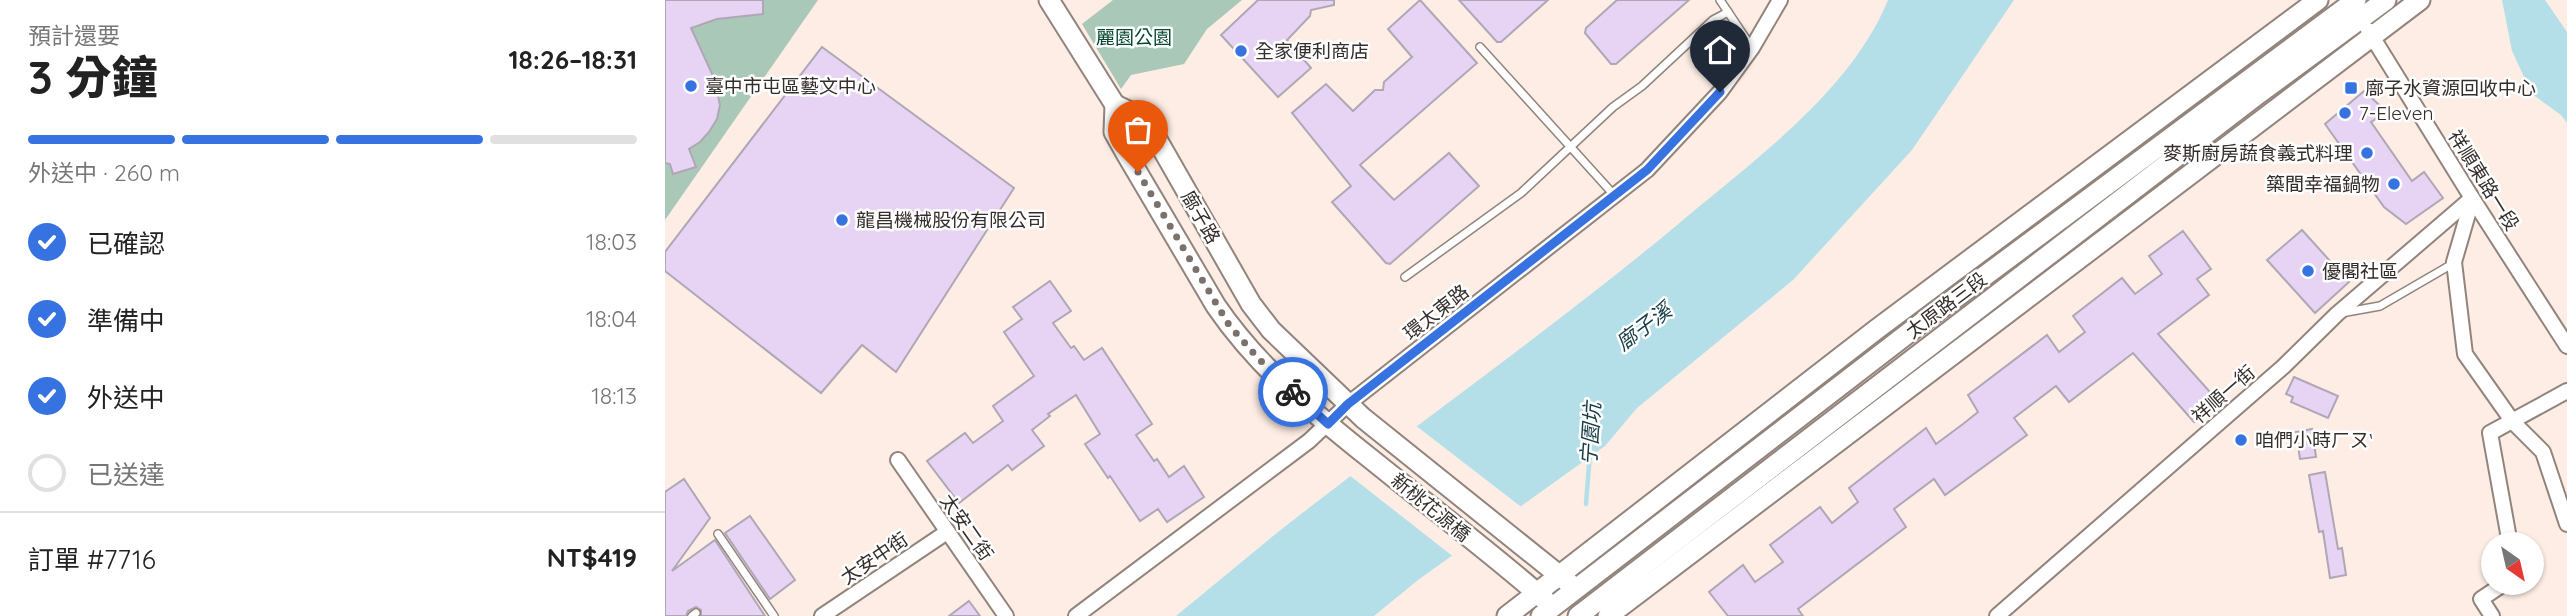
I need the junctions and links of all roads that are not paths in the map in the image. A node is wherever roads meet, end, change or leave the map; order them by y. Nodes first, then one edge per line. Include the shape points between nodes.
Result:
1 (1049, 0) edge
2 (1720, 0) edge
3 (1780, 0) edge
4 (2318, 0) edge
5 (2386, 0) edge
6 (2417, 2) edge
7 (2353, 6) edge
8 (1728, 12) junction
9 (2373, 37) junction
10 (1480, 47) dead end
11 (1752, 48) junction
12 (1115, 105) junction
13 (1571, 148) junction
14 (1615, 197) junction
15 (2472, 198) junction
16 (2454, 262) junction
17 (1405, 277) dead end
18 (2337, 314) junction
19 (2567, 346) edge
20 (2567, 391) edge
21 (1348, 404) junction
22 (1363, 418) joint
23 (2514, 422) junction
24 (1335, 430) junction
25 (898, 460) dead end
26 (2567, 524) edge
27 (947, 532) junction
28 (2508, 532) edge
29 (718, 534) dead end
30 (1568, 582) junction
31 (1538, 594) junction
32 (2487, 595) edge
33 (1551, 613) edge
34 (1594, 613) edge
35 (774, 616) edge
36 (822, 616) edge
37 (1006, 616) edge
38 (1076, 616) edge
39 (1507, 616) edge
40 (1997, 616) edge
41 (2492, 616) edge

1 - 12 main road
2 - 8 lane
3 - 11 street, 環太東路
4 - 30 main road, 太原路三段 via 1877,329
5 - 7 main road, 太原路三段
6 - 9 main road
7 - 9 street, 祥順東路一段
7 - 30 main road, 太原路三段
7 - 34 main road, 太原路三段 via 2246,104
8 - 11 lane
8 - 13 lane via 1713,20
9 - 15 street, 祥順東路一段
9 - 34 main road
10 - 13 lane
11 - 14 street, 環太東路 via 1673,145
12 - 21 main road, 廍子路 via 1141,117 1155,136 1251,304 1271,330
12 - 24 main road, 廍子路 via 1114,132 1216,306 1258,358
13 - 14 lane
13 - 17 lane via 1505,205
14 - 21 street, 環太東路
15 - 16 street
15 - 18 street, 祥順一街
15 - 19 street, 祥順東路一段
16 - 18 lane via 2380,306
16 - 23 street via 2465,354
18 - 40 street, 祥順一街 via 2283,367
20 - 23 street
21 - 22 main road, 廍子路
21 - 24 street, 環太東路
22 - 30 main road, 新桃花源橋
23 - 26 street via 2543,452
23 - 28 street via 2490,433
24 - 31 main road, 新桃花源橋
24 - 38 street, 環太東路
25 - 27 street, 太安二街
27 - 36 street, 太安中街
27 - 37 street, 太安二街
29 - 35 lane
30 - 31 main road, 太原路三段
30 - 33 main road, 太原路三段
30 - 34 main road
31 - 33 main road
31 - 39 main road, 太原路三段
32 - 41 street via 2481,599

